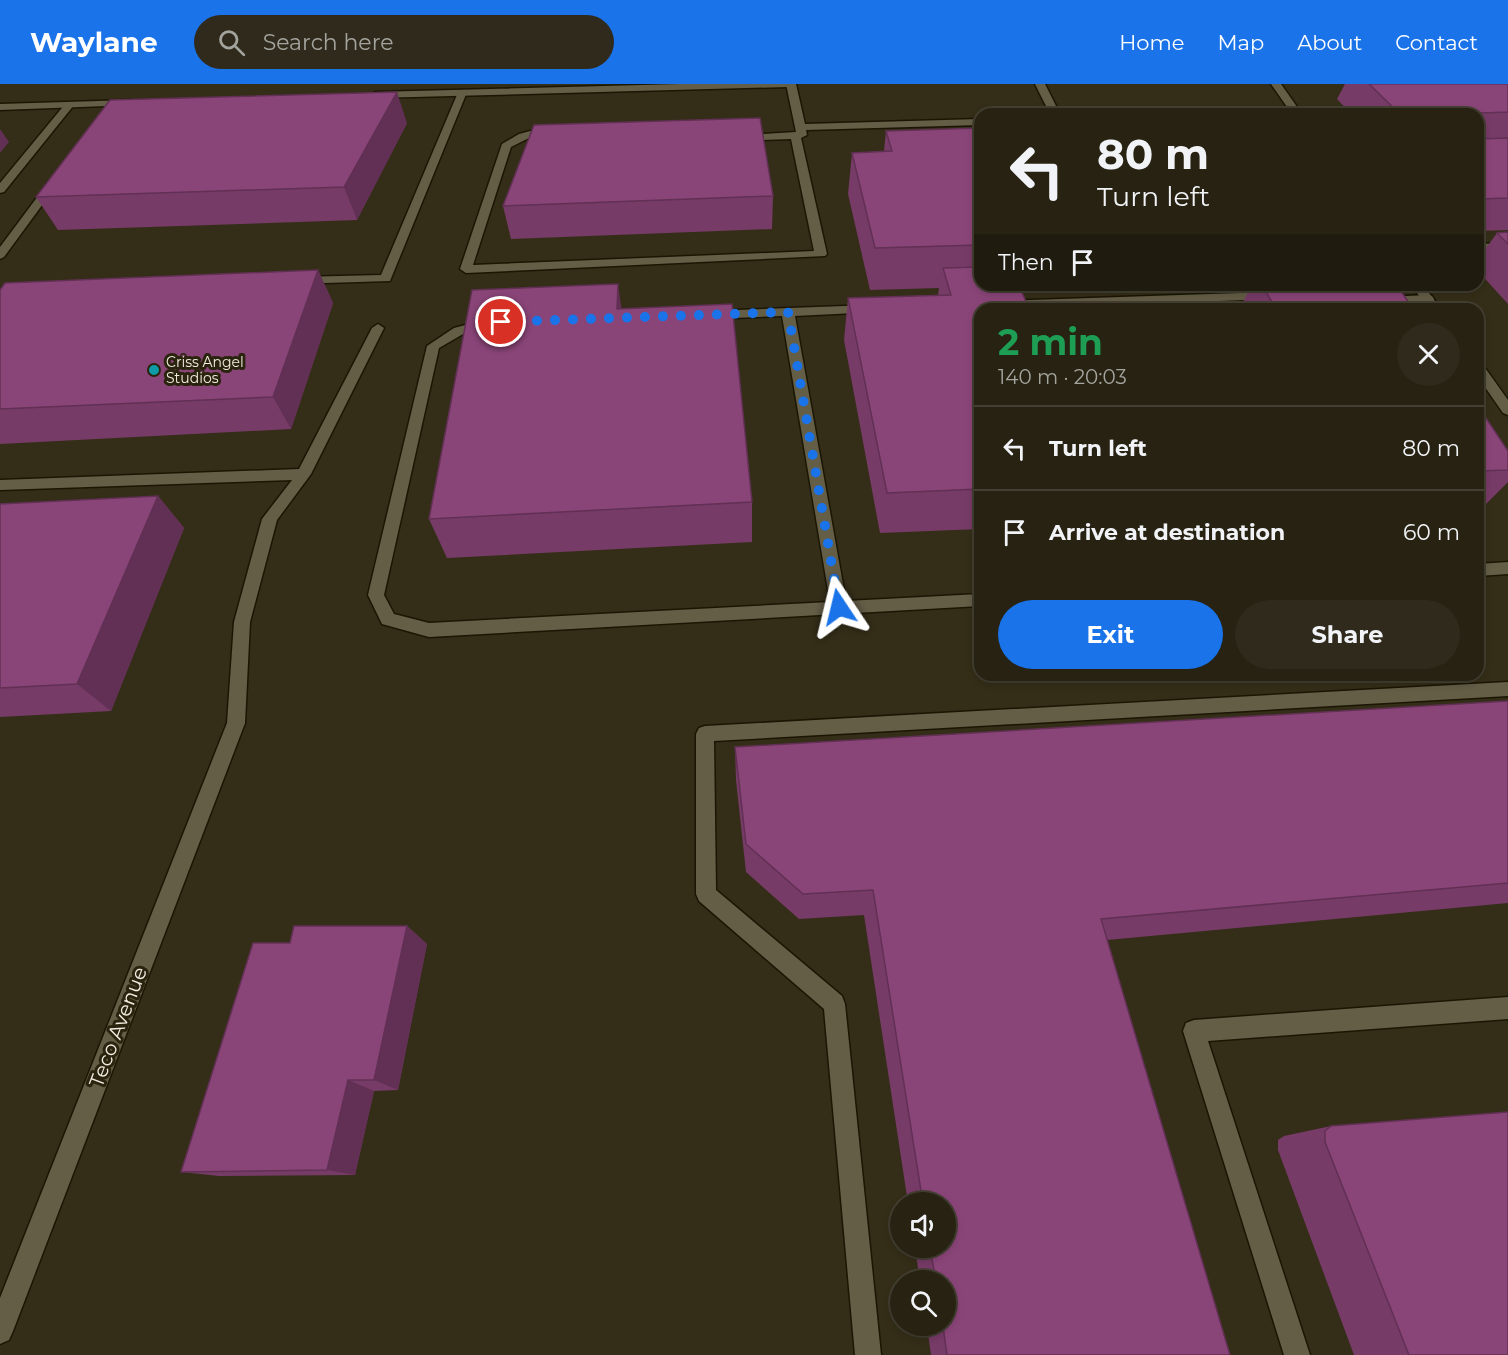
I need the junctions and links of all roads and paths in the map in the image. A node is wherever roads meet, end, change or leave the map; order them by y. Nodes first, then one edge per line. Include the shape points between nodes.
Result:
1 (789, 84) edge
2 (1040, 84) edge
3 (1276, 84) edge
4 (651, 86) edge
5 (506, 88) edge
6 (462, 92) junction
7 (369, 95) edge
8 (147, 102) edge
9 (69, 105) junction
10 (0, 107) edge
11 (1052, 108) edge
12 (1293, 108) edge
13 (974, 122) edge
14 (726, 129) edge
15 (571, 131) edge
16 (797, 131) junction
17 (60, 173) edge
18 (0, 190) edge
19 (1508, 246) edge
20 (1484, 247) edge
21 (0, 255) edge
22 (283, 282) edge
23 (1289, 299) edge
24 (1371, 302) edge
25 (1122, 303) edge
26 (1401, 303) edge
27 (892, 309) edge
28 (788, 312) junction
29 (692, 315) edge
30 (501, 322) edge
31 (378, 328) dead end
32 (1484, 375) edge
33 (1503, 396) edge
34 (1508, 410) edge
35 (304, 474) junction
36 (0, 485) edge
37 (1508, 568) edge
38 (1484, 570) edge
39 (974, 600) edge
40 (839, 607) junction
41 (1508, 689) edge
42 (1508, 1008) edge
43 (0, 1332) edge
44 (868, 1355) edge
45 (1297, 1355) edge

1 - 4 street
1 - 16 street
2 - 11 street
3 - 12 street
4 - 5 street
5 - 6 street
6 - 7 street
6 - 22 street via 386,278
8 - 9 street via 109,108
9 - 10 street
9 - 18 street
13 - 16 street
14 - 16 street via 738,128 762,137
15 - 16 street via 535,132 519,136 506,146 466,269 821,254
17 - 21 street
19 - 20 street
23 - 25 street via 1268,295
24 - 26 street
27 - 28 street
28 - 29 street
28 - 40 street
30 - 40 street via 477,323 433,346 376,595 388,619 429,630
31 - 35 street, Teco Avenue
32 - 33 street
33 - 34 street
35 - 36 street
35 - 43 street, Teco Avenue via 270,519 250,591 242,622 236,723
37 - 38 street
39 - 40 street
41 - 44 street via 705,734 706,894 834,1004
42 - 45 street via 1194,1031

